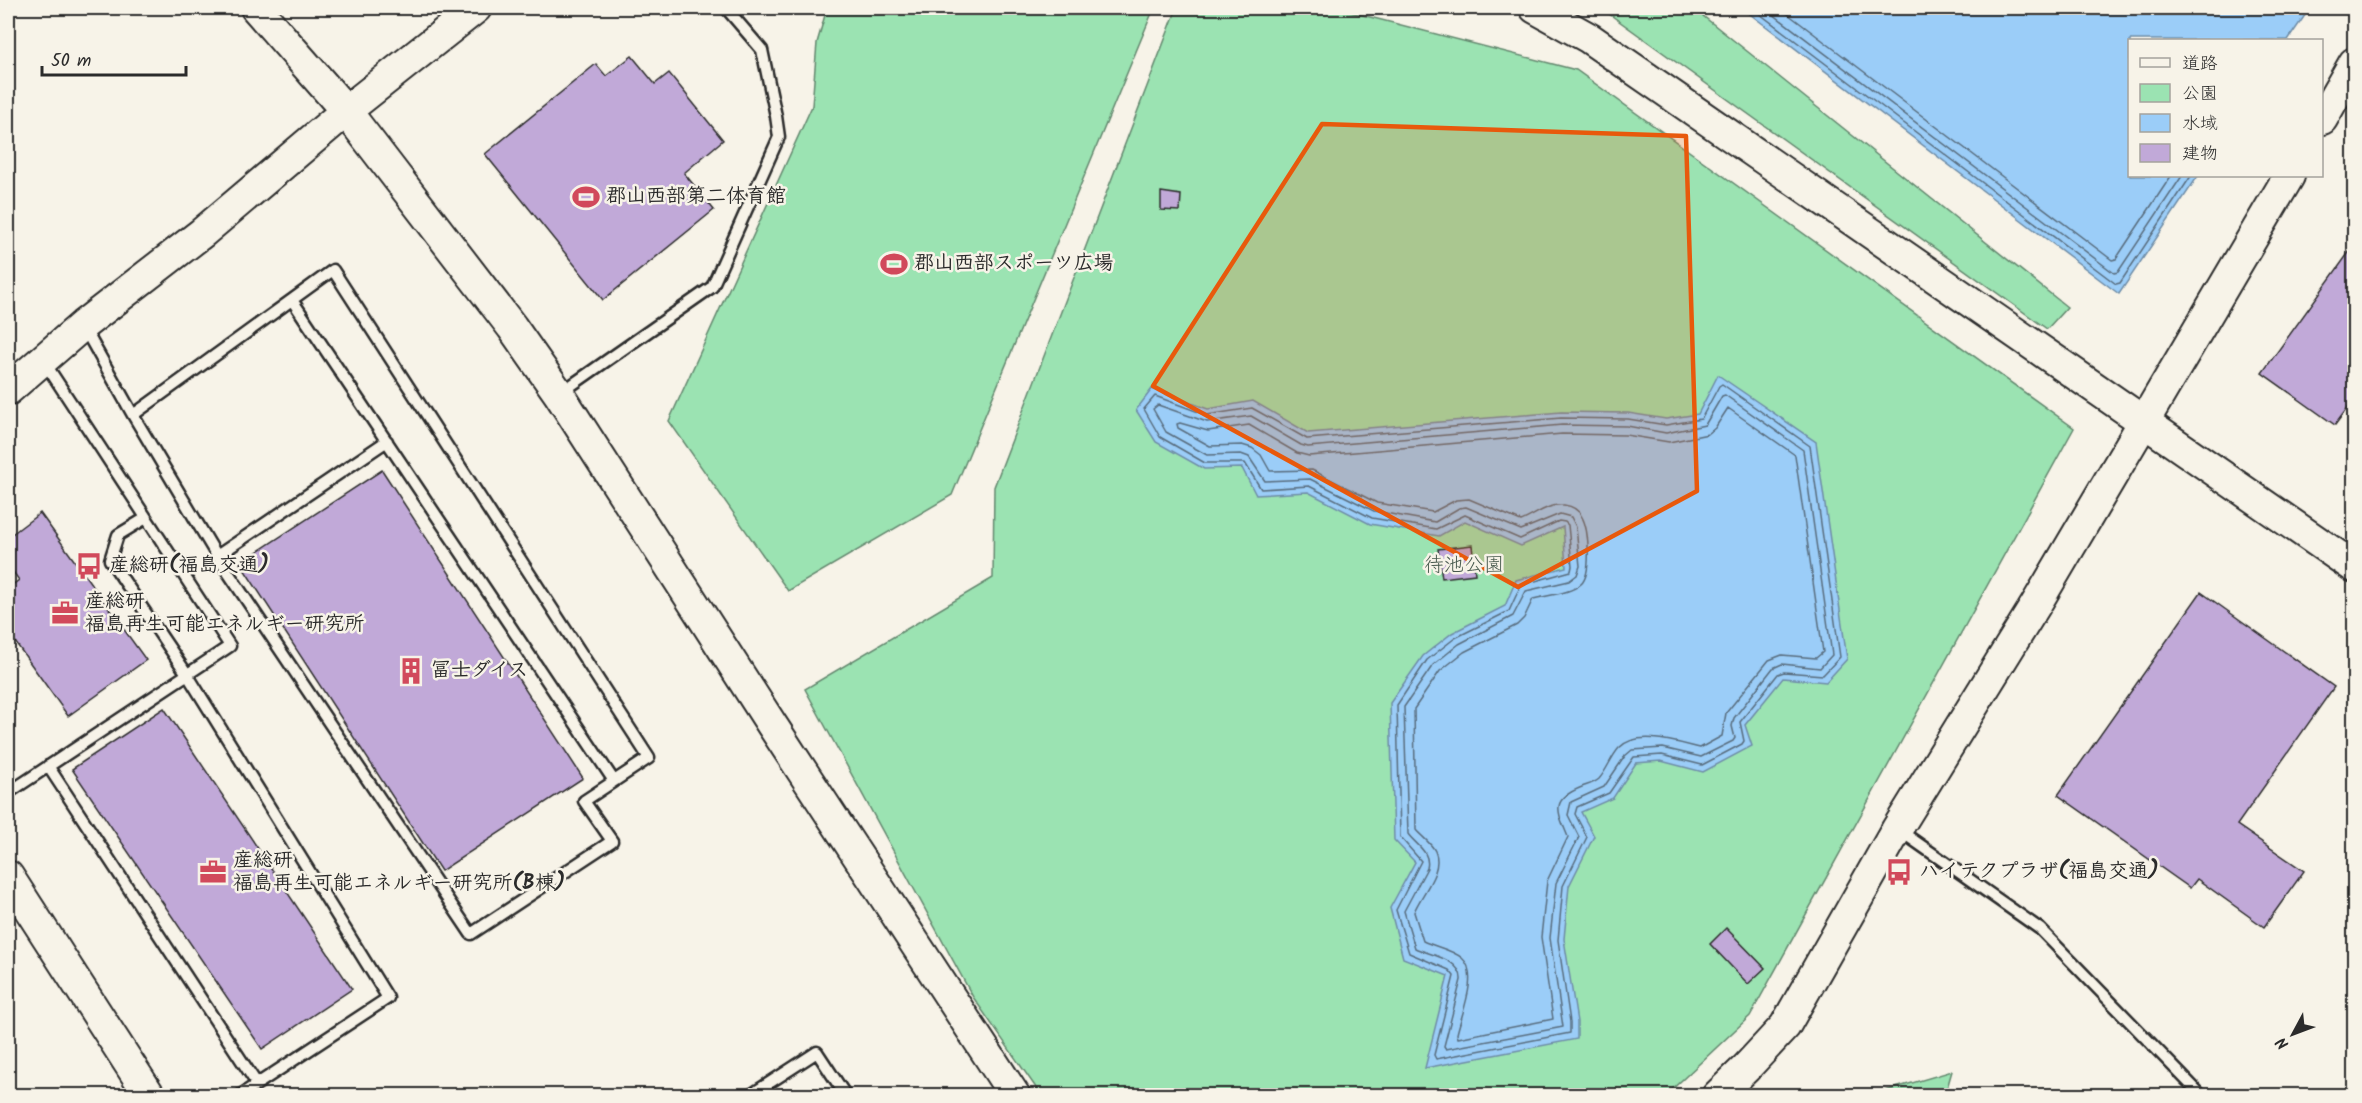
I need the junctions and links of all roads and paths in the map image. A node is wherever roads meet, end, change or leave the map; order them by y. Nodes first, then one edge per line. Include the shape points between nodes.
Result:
1 (256, 8) edge
2 (476, 8) edge
3 (726, 8) edge
4 (1535, 8) edge
5 (2355, 63) edge
6 (345, 111) junction
7 (2323, 117) edge
8 (2288, 177) edge
9 (292, 300) junction
10 (83, 326) junction
11 (43, 360) junction
12 (8, 390) edge
13 (559, 394) junction
14 (133, 414) junction
15 (2144, 421) junction
16 (387, 441) junction
17 (146, 518) junction
18 (217, 556) junction
19 (2355, 567) edge
20 (187, 674) junction
21 (48, 766) junction
22 (614, 781) junction
23 (8, 793) edge
24 (1896, 829) junction
25 (8, 876) edge
26 (256, 1084) junction
27 (150, 1095) edge
28 (239, 1095) edge
29 (749, 1095) edge
30 (846, 1095) edge
31 (1015, 1095) edge
32 (1717, 1095) edge
33 (2202, 1095) edge

1 - 6 street
2 - 6 street
3 - 13 lane via 762,50 779,137 711,287
4 - 15 street via 1589,38
5 - 7 street
6 - 10 street via 202,234
6 - 13 street
8 - 15 street
9 - 14 lane
9 - 16 lane
9 - 22 lane via 333,270 650,758
10 - 11 street
10 - 14 lane
11 - 12 street
11 - 17 lane
13 - 31 street
14 - 18 lane
15 - 19 street
15 - 24 street
16 - 18 lane
16 - 22 lane
17 - 20 lane via 118,535 110,560
17 - 20 lane via 230,646
18 - 22 lane via 471,934 612,841 584,801
20 - 21 lane
20 - 26 lane via 388,998
21 - 23 lane
21 - 26 lane
24 - 32 street via 1785,1026
24 - 33 lane via 2040,929
25 - 27 street
26 - 28 lane
29 - 30 lane via 817,1052

